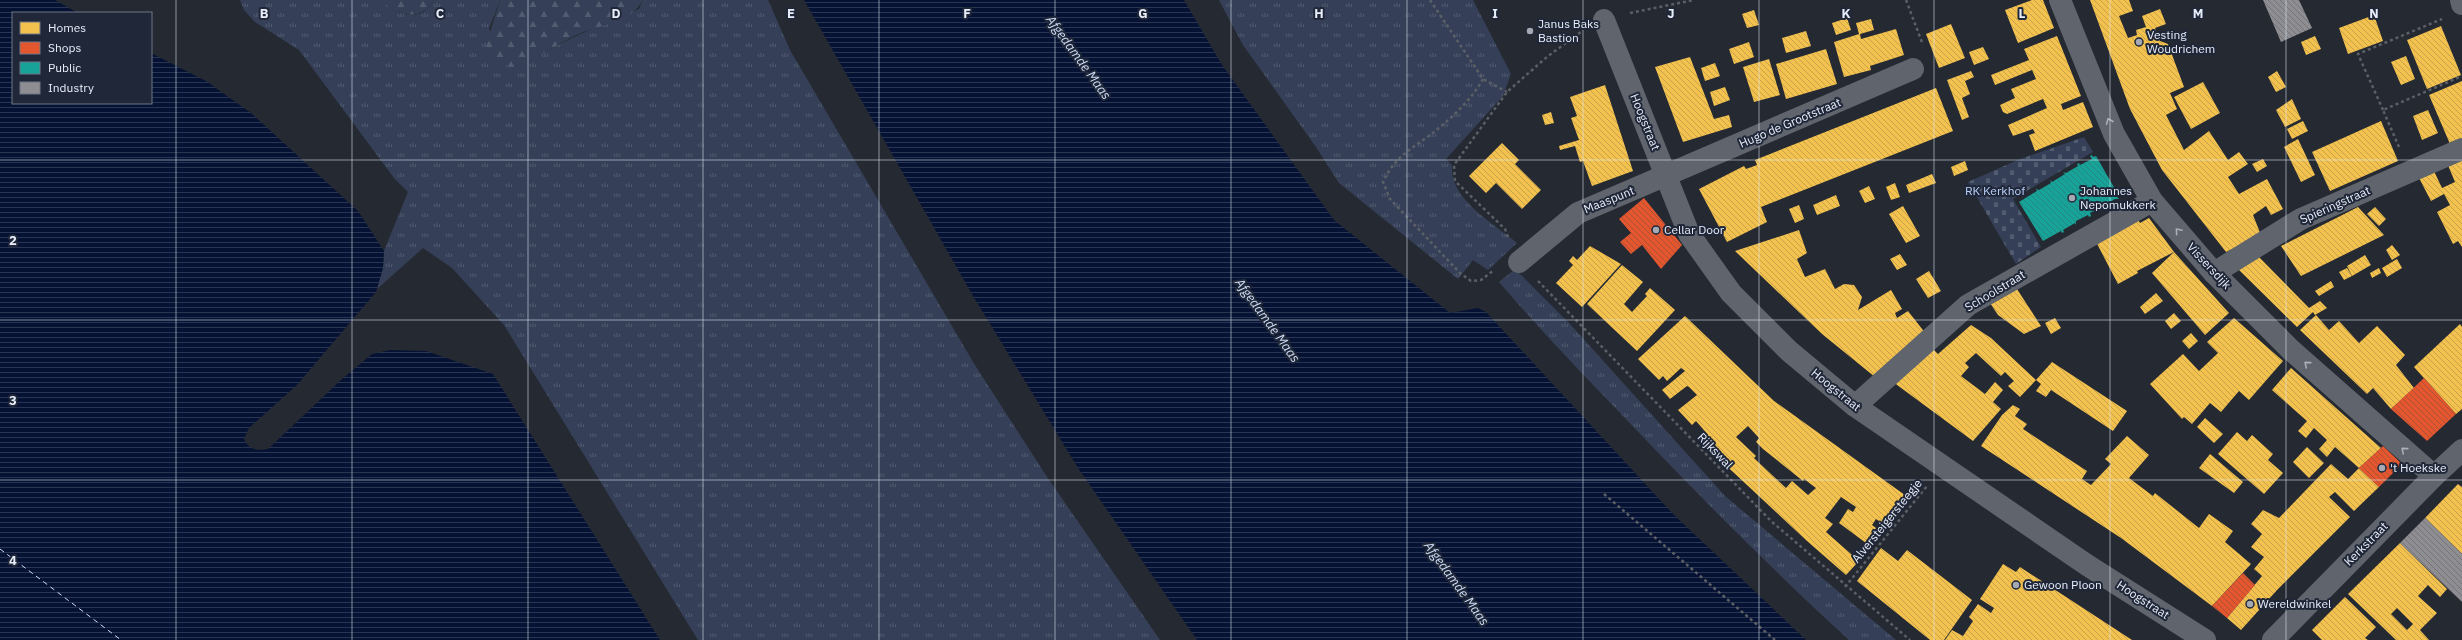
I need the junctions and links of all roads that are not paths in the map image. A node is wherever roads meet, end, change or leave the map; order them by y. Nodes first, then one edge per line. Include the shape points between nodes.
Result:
1 (2060, 0) edge
2 (1604, 20) road end
3 (1913, 69) dead end
4 (2462, 149) edge
5 (1666, 176) junction
6 (2152, 201) junction
7 (1509, 264) road end
8 (2214, 273) junction
9 (1855, 406) junction
10 (2462, 450) edge
11 (2434, 476) junction
12 (2205, 640) edge
13 (2272, 640) edge

6 -> 1 street, Vissersdijk via 2114,134
2 - 5 street, Hoogstraat
3 - 5 street, Hugo de Grootstraat
4 - 8 street, Spieringstraat via 2301,219
5 - 7 street, Maaspunt via 1578,212
5 - 9 street, Hoogstraat via 1689,234 1731,293 1789,351
8 -> 6 street, Vissersdijk
6 - 9 street, Schoolstraat via 1968,305
11 -> 8 street, Vissersdijk via 2291,350
9 - 12 street, Hoogstraat via 2087,565
10 - 11 street, Kerkstraat
11 - 13 street, Kerkstraat

